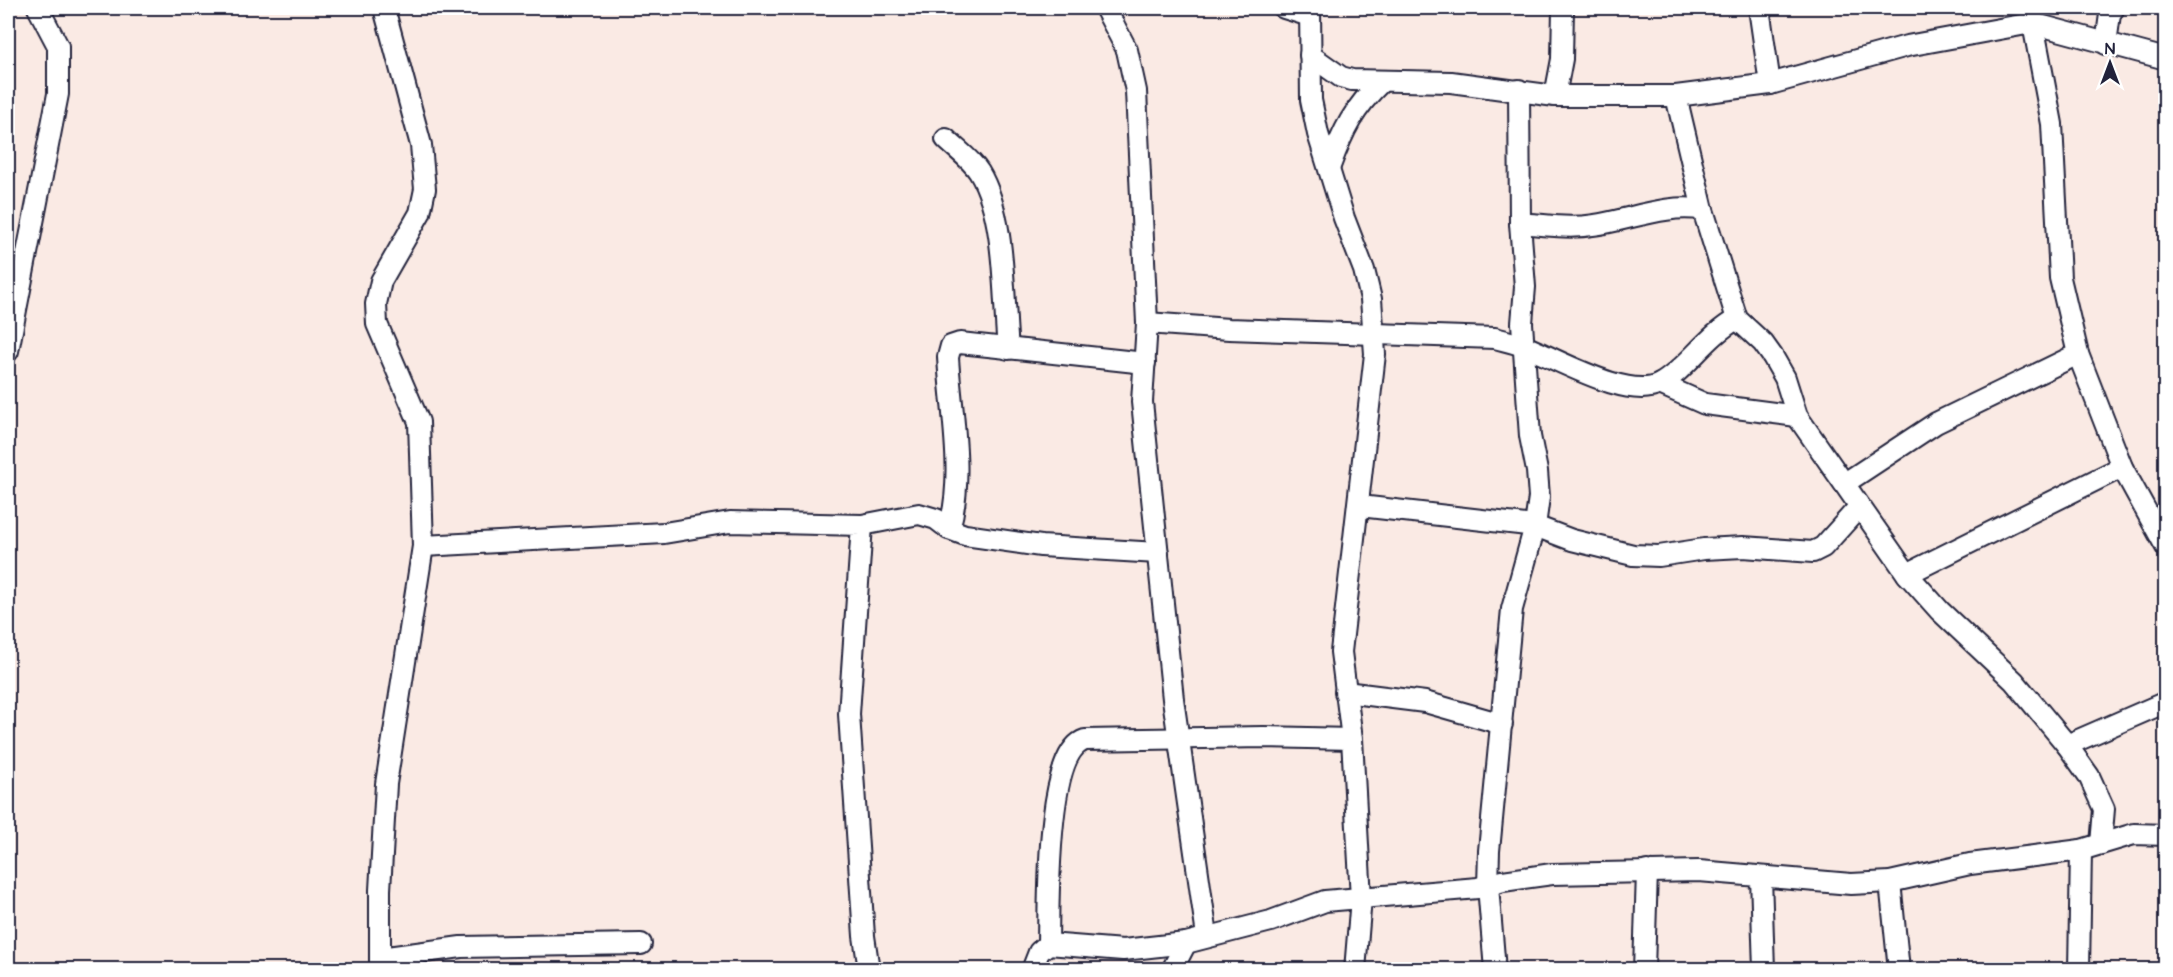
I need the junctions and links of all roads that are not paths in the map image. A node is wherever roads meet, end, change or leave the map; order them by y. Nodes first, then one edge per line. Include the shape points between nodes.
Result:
1 (38, 8) edge
2 (384, 8) edge
3 (1105, 8) edge
4 (1284, 8) edge
5 (1563, 8) edge
6 (1759, 8) edge
7 (2114, 8) edge
8 (1310, 12) edge
9 (2031, 15) edge
10 (2106, 44) junction
11 (1310, 55) junction
12 (2166, 59) edge
13 (1382, 81) junction
14 (1770, 84) junction
15 (1518, 90) junction
16 (1555, 96) junction
17 (1676, 96) junction
18 (946, 139) dead end
19 (1330, 166) junction
20 (1703, 210) junction
21 (1520, 223) junction
22 (1737, 319) junction
23 (1148, 322) junction
24 (1374, 335) junction
25 (1523, 345) junction
26 (1008, 349) junction
27 (8, 351) edge
28 (2079, 354) junction
29 (1145, 363) junction
30 (1660, 384) junction
31 (1797, 416) junction
32 (2122, 467) junction
33 (1845, 483) junction
34 (1360, 506) junction
35 (1859, 507) junction
36 (862, 525) junction
37 (1535, 526) junction
38 (949, 529) junction
39 (423, 546) junction
40 (2166, 547) edge
41 (1158, 553) junction
42 (1907, 574) junction
43 (1345, 692) junction
44 (2166, 702) edge
45 (1502, 724) junction
46 (1352, 739) junction
47 (1180, 740) junction
48 (2067, 745) junction
49 (2104, 809) junction
50 (2134, 834) junction
51 (2166, 835) edge
52 (2101, 844) junction
53 (2081, 850) junction
54 (1647, 871) junction
55 (1761, 876) junction
56 (1890, 882) junction
57 (1488, 886) junction
58 (1361, 898) junction
59 (1207, 936) junction
60 (1186, 943) junction
61 (641, 944) dead end
62 (1048, 944) junction
63 (380, 964) edge
64 (869, 969) edge
65 (1032, 969) edge
66 (1172, 969) edge
67 (1355, 969) edge
68 (1495, 969) edge
69 (1644, 969) edge
70 (1764, 969) edge
71 (1899, 969) edge
72 (2079, 969) edge

1 - 27 street via 58,46 58,94
2 - 39 street via 421,145 425,189 420,213 381,281 377,324 419,422
3 - 23 street via 1127,50 1136,91
4 - 8 street
5 - 16 street via 1562,59
6 - 14 street
7 - 10 street
8 - 11 street
9 - 10 street
9 - 14 street
9 - 28 street via 2052,124 2060,278
10 - 12 street
11 - 13 street via 1341,77
11 - 19 street via 1311,100
13 - 15 street via 1452,82
13 - 19 street via 1359,104 1343,131
14 - 17 street
15 - 16 street
15 - 21 street
16 - 17 street
17 - 20 street
18 - 26 street via 978,170 988,190 999,247
19 - 24 street via 1364,270
20 - 21 street via 1669,210 1568,227
20 - 22 street
21 - 25 street via 1525,287
22 - 30 street via 1715,331
22 - 31 street via 1773,357 1785,378
23 - 24 street
23 - 29 street
24 - 25 street via 1471,336
24 - 34 street
25 - 30 street via 1624,387
25 - 37 street via 1530,436 1539,484
26 - 29 street
26 - 38 street via 960,343 951,346 948,367 956,482
28 - 32 street
28 - 33 street via 1936,423
29 - 41 street via 1142,402
30 - 31 street via 1705,404
31 - 33 street
32 - 40 street
32 - 42 street
33 - 35 street
34 - 37 street
34 - 43 street via 1341,652
35 - 37 street via 1823,548 1813,552 1743,548 1633,555
35 - 42 street
36 - 38 street via 919,514 936,519
36 - 39 street via 730,522 664,533
36 - 64 street via 849,714
37 - 45 street via 1512,609
38 - 41 street via 1041,546
39 - 63 street via 386,784
41 - 47 street
42 - 48 street via 2014,681
43 - 45 street via 1425,702
43 - 46 street
44 - 48 street
45 - 57 street
46 - 47 street
46 - 58 street
47 - 59 street
47 - 62 street via 1085,740 1071,749 1058,789 1051,831
48 - 49 street via 2089,776
49 - 50 street
49 - 52 street
50 - 51 street
50 - 52 street
52 - 53 street
53 - 56 street via 1970,864
53 - 72 street
54 - 55 street
54 - 57 street via 1552,874
54 - 69 street
55 - 56 street via 1851,885
55 - 70 street
56 - 71 street
57 - 58 street
57 - 68 street
58 - 59 street via 1325,901 1271,921
58 - 67 street
59 - 60 street
60 - 62 street via 1123,950
60 - 66 street
61 - 63 street via 461,947
62 - 65 street via 1039,952

